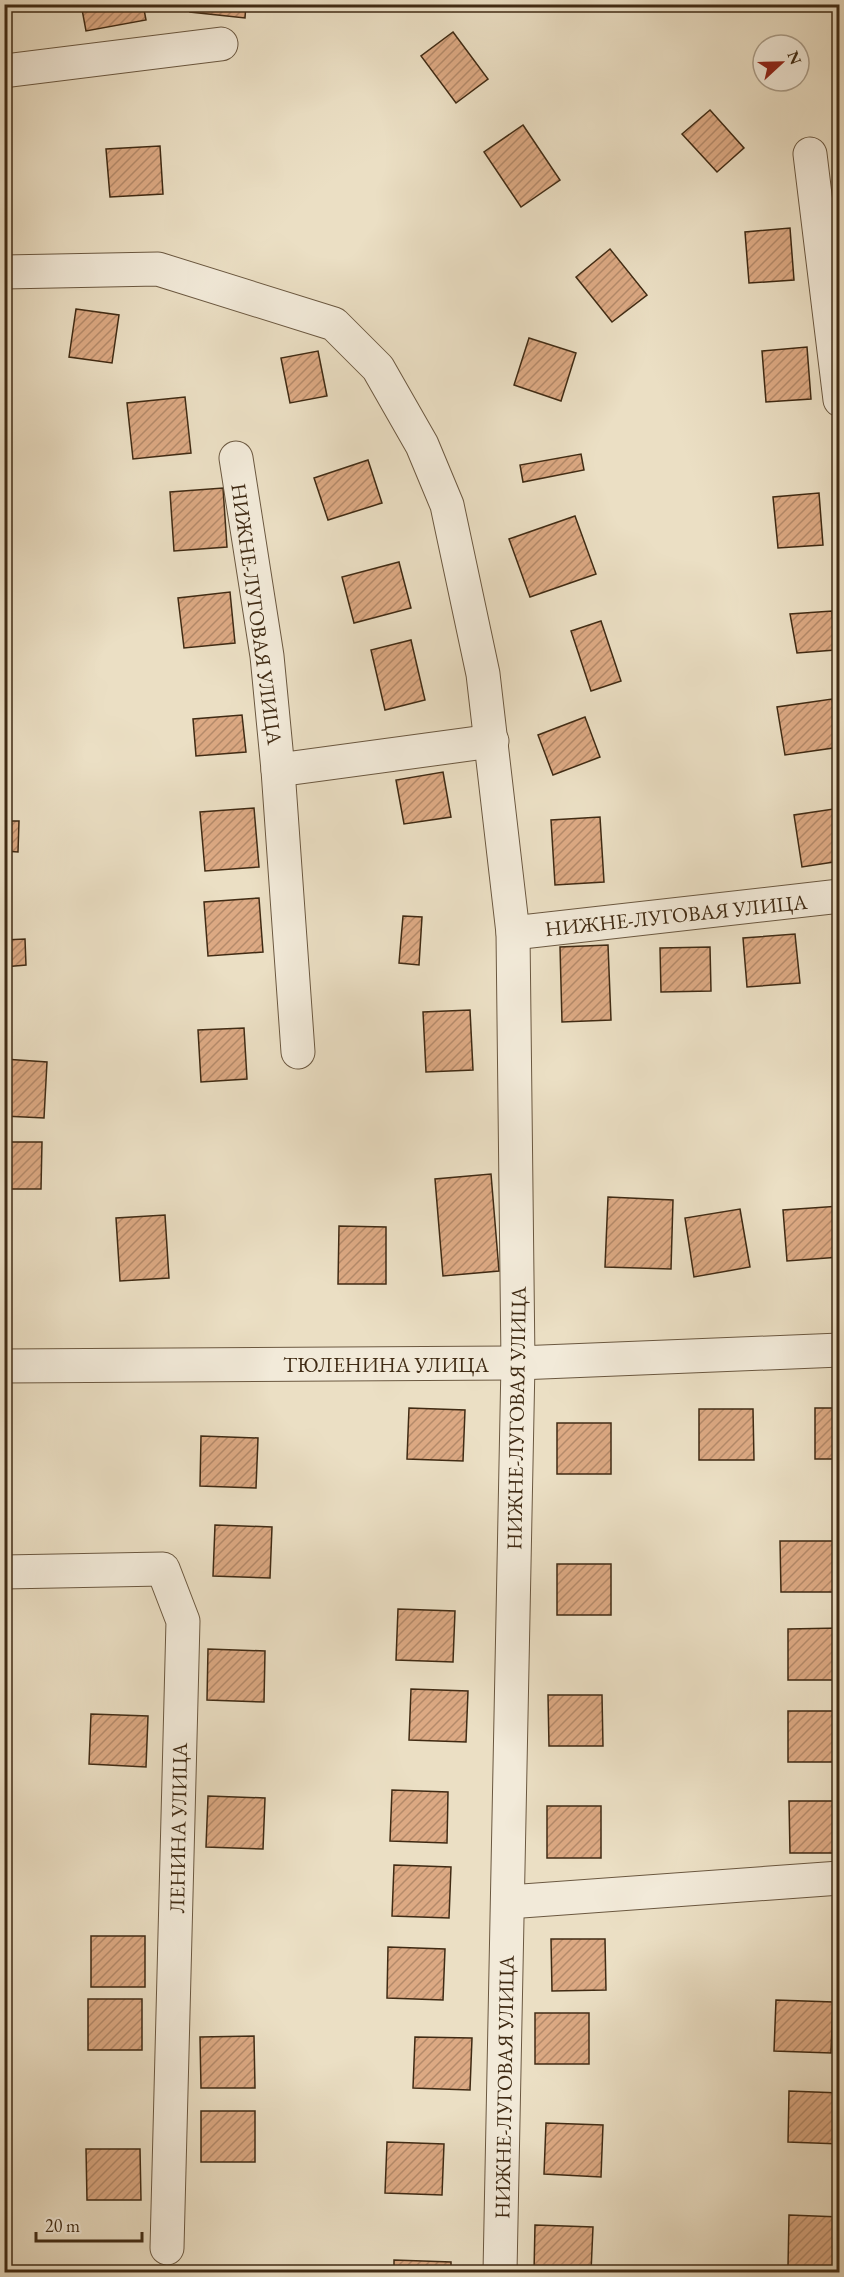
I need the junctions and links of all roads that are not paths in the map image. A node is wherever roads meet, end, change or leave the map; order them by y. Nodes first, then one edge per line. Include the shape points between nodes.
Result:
1 (221, 44) dead end
2 (4, 71) edge
3 (810, 154) dead end
4 (4, 272) edge
5 (840, 400) edge
6 (236, 458) dead end
7 (492, 741) junction
8 (278, 770) junction
9 (840, 896) edge
10 (513, 933) junction
11 (298, 1052) dead end
12 (840, 1350) edge
13 (518, 1363) junction
14 (4, 1366) edge
15 (4, 1572) edge
16 (840, 1878) edge
17 (508, 1902) junction
18 (167, 2248) dead end
19 (500, 2272) edge

1 - 2 street
3 - 5 street
4 - 7 street, НИЖНЕ-ЛУГОВАЯ УЛИЦА via 158,269 334,324 378,368 422,445 447,505 483,674
6 - 8 street, НИЖНЕ-ЛУГОВАЯ УЛИЦА via 267,656
7 - 8 street, НИЖНЕ-ЛУГОВАЯ УЛИЦА
7 - 10 street, НИЖНЕ-ЛУГОВАЯ УЛИЦА
8 - 11 street, НИЖНЕ-ЛУГОВАЯ УЛИЦА
9 - 10 street, НИЖНЕ-ЛУГОВАЯ УЛИЦА
10 - 13 street, НИЖНЕ-ЛУГОВАЯ УЛИЦА
12 - 13 street, ТЮЛЕНИНА УЛИЦА
13 - 14 street, ТЮЛЕНИНА УЛИЦА
13 - 17 street, НИЖНЕ-ЛУГОВАЯ УЛИЦА
15 - 18 street, ЛЕНИНА УЛИЦА via 163,1569 183,1621
16 - 17 street
17 - 19 street, НИЖНЕ-ЛУГОВАЯ УЛИЦА

